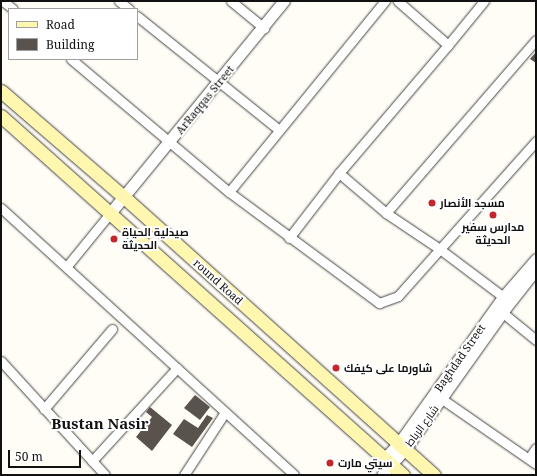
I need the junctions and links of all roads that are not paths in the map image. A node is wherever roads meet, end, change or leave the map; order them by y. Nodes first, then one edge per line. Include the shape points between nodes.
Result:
1 (119, 1) edge
2 (231, 1) edge
3 (284, 1) edge
4 (386, 1) edge
5 (398, 1) edge
6 (484, 1) edge
7 (128, 8) edge
8 (138, 17) edge
9 (264, 28) junction
10 (536, 40) edge
11 (448, 45) junction
12 (72, 60) edge
13 (219, 83) junction
14 (1, 91) edge
15 (1, 116) edge
16 (278, 129) junction
17 (536, 140) edge
18 (170, 143) junction
19 (339, 173) junction
20 (229, 192) junction
21 (124, 197) junction
22 (1, 208) edge
23 (111, 212) junction
24 (386, 213) junction
25 (289, 238) junction
26 (442, 250) junction
27 (536, 259) edge
28 (66, 266) junction
29 (536, 269) edge
30 (506, 299) junction
31 (503, 313) junction
32 (112, 329) dead end
33 (536, 340) edge
34 (1, 361) edge
35 (177, 368) junction
36 (442, 399) junction
37 (44, 409) junction
38 (225, 412) junction
39 (402, 446) junction
40 (536, 448) edge
41 (92, 461) junction
42 (388, 461) junction
43 (532, 461) edge
44 (105, 475) edge
45 (184, 475) edge
46 (294, 475) edge
47 (382, 475) edge
48 (403, 475) edge
49 (434, 475) edge

1 - 7 street
2 - 9 street
3 - 9 street, ArRaqqas Street
4 - 16 street
5 - 11 street
6 - 11 street
8 - 13 street
9 - 13 street, ArRaqqas Street
10 - 24 street
11 - 19 street
12 - 18 street
13 - 16 street
13 - 18 street, ArRaqqas Street
14 - 21 main road, round Road
15 - 23 main road, round Road
16 - 20 street
17 - 26 street
18 - 20 street
18 - 21 street, ArRaqqas Street
19 - 24 street
19 - 25 street
20 - 25 street
21 - 23 street, ArRaqqas Street
21 - 39 main road, round Road
22 - 28 street
23 - 28 street
23 - 42 main road, round Road
24 - 26 street
25 - 26 street via 379,303 398,296
26 - 30 street
27 - 30 street, Baghdad Street
28 - 35 street
29 - 30 street, شارع الرباط
30 - 31 street, شارع الرباط
30 - 39 street, Baghdad Street
31 - 33 street
31 - 36 street, شارع الرباط
32 - 37 street
34 - 37 street
35 - 38 street
35 - 41 street
36 - 39 street, شارع الرباط
36 - 43 street
37 - 41 street
38 - 45 street
38 - 46 street
39 - 42 street, Baghdad Street
39 - 49 main road, round Road
40 - 43 street
41 - 44 street
42 - 47 street, Baghdad Street
42 - 48 main road, round Road

